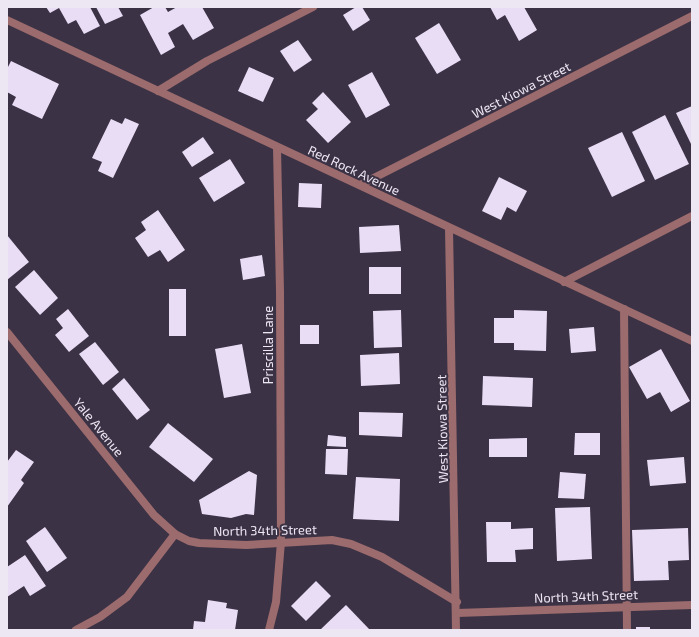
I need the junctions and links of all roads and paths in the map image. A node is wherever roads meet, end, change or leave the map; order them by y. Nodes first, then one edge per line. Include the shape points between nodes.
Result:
1 (313, 7) edge
2 (692, 16) edge
3 (7, 20) edge
4 (158, 92) junction
5 (277, 148) junction
6 (360, 185) junction
7 (692, 216) edge
8 (449, 228) junction
9 (564, 282) junction
10 (624, 309) junction
11 (7, 332) edge
12 (692, 341) edge
13 (175, 534) junction
14 (281, 542) junction
15 (457, 602) junction
16 (692, 605) edge
17 (627, 607) junction
18 (457, 613) junction
19 (76, 630) edge
20 (269, 630) edge
21 (456, 630) edge
22 (627, 630) edge

1 - 4 street via 207,61
2 - 6 street, West Kiowa Street
3 - 4 street, Red Rock Avenue
4 - 5 street, Red Rock Avenue
5 - 6 street, Red Rock Avenue
5 - 14 street, Priscilla Lane
6 - 8 street, Red Rock Avenue
7 - 9 street
8 - 9 street, Red Rock Avenue
8 - 15 street, West Kiowa Street
9 - 10 street, Red Rock Avenue
10 - 12 street, Red Rock Avenue
10 - 17 street
11 - 13 street, Yale Avenue via 154,516
13 - 14 street, North 34th Street via 199,543 246,545
13 - 19 street via 126,597 100,617
14 - 15 street, North 34th Street via 332,540 351,544 382,557
14 - 20 street, Priscilla Lane via 276,602
15 - 18 street, West Kiowa Street
16 - 17 street, North 34th Street
17 - 18 street, North 34th Street
17 - 22 street
18 - 21 street, West Kiowa Street

